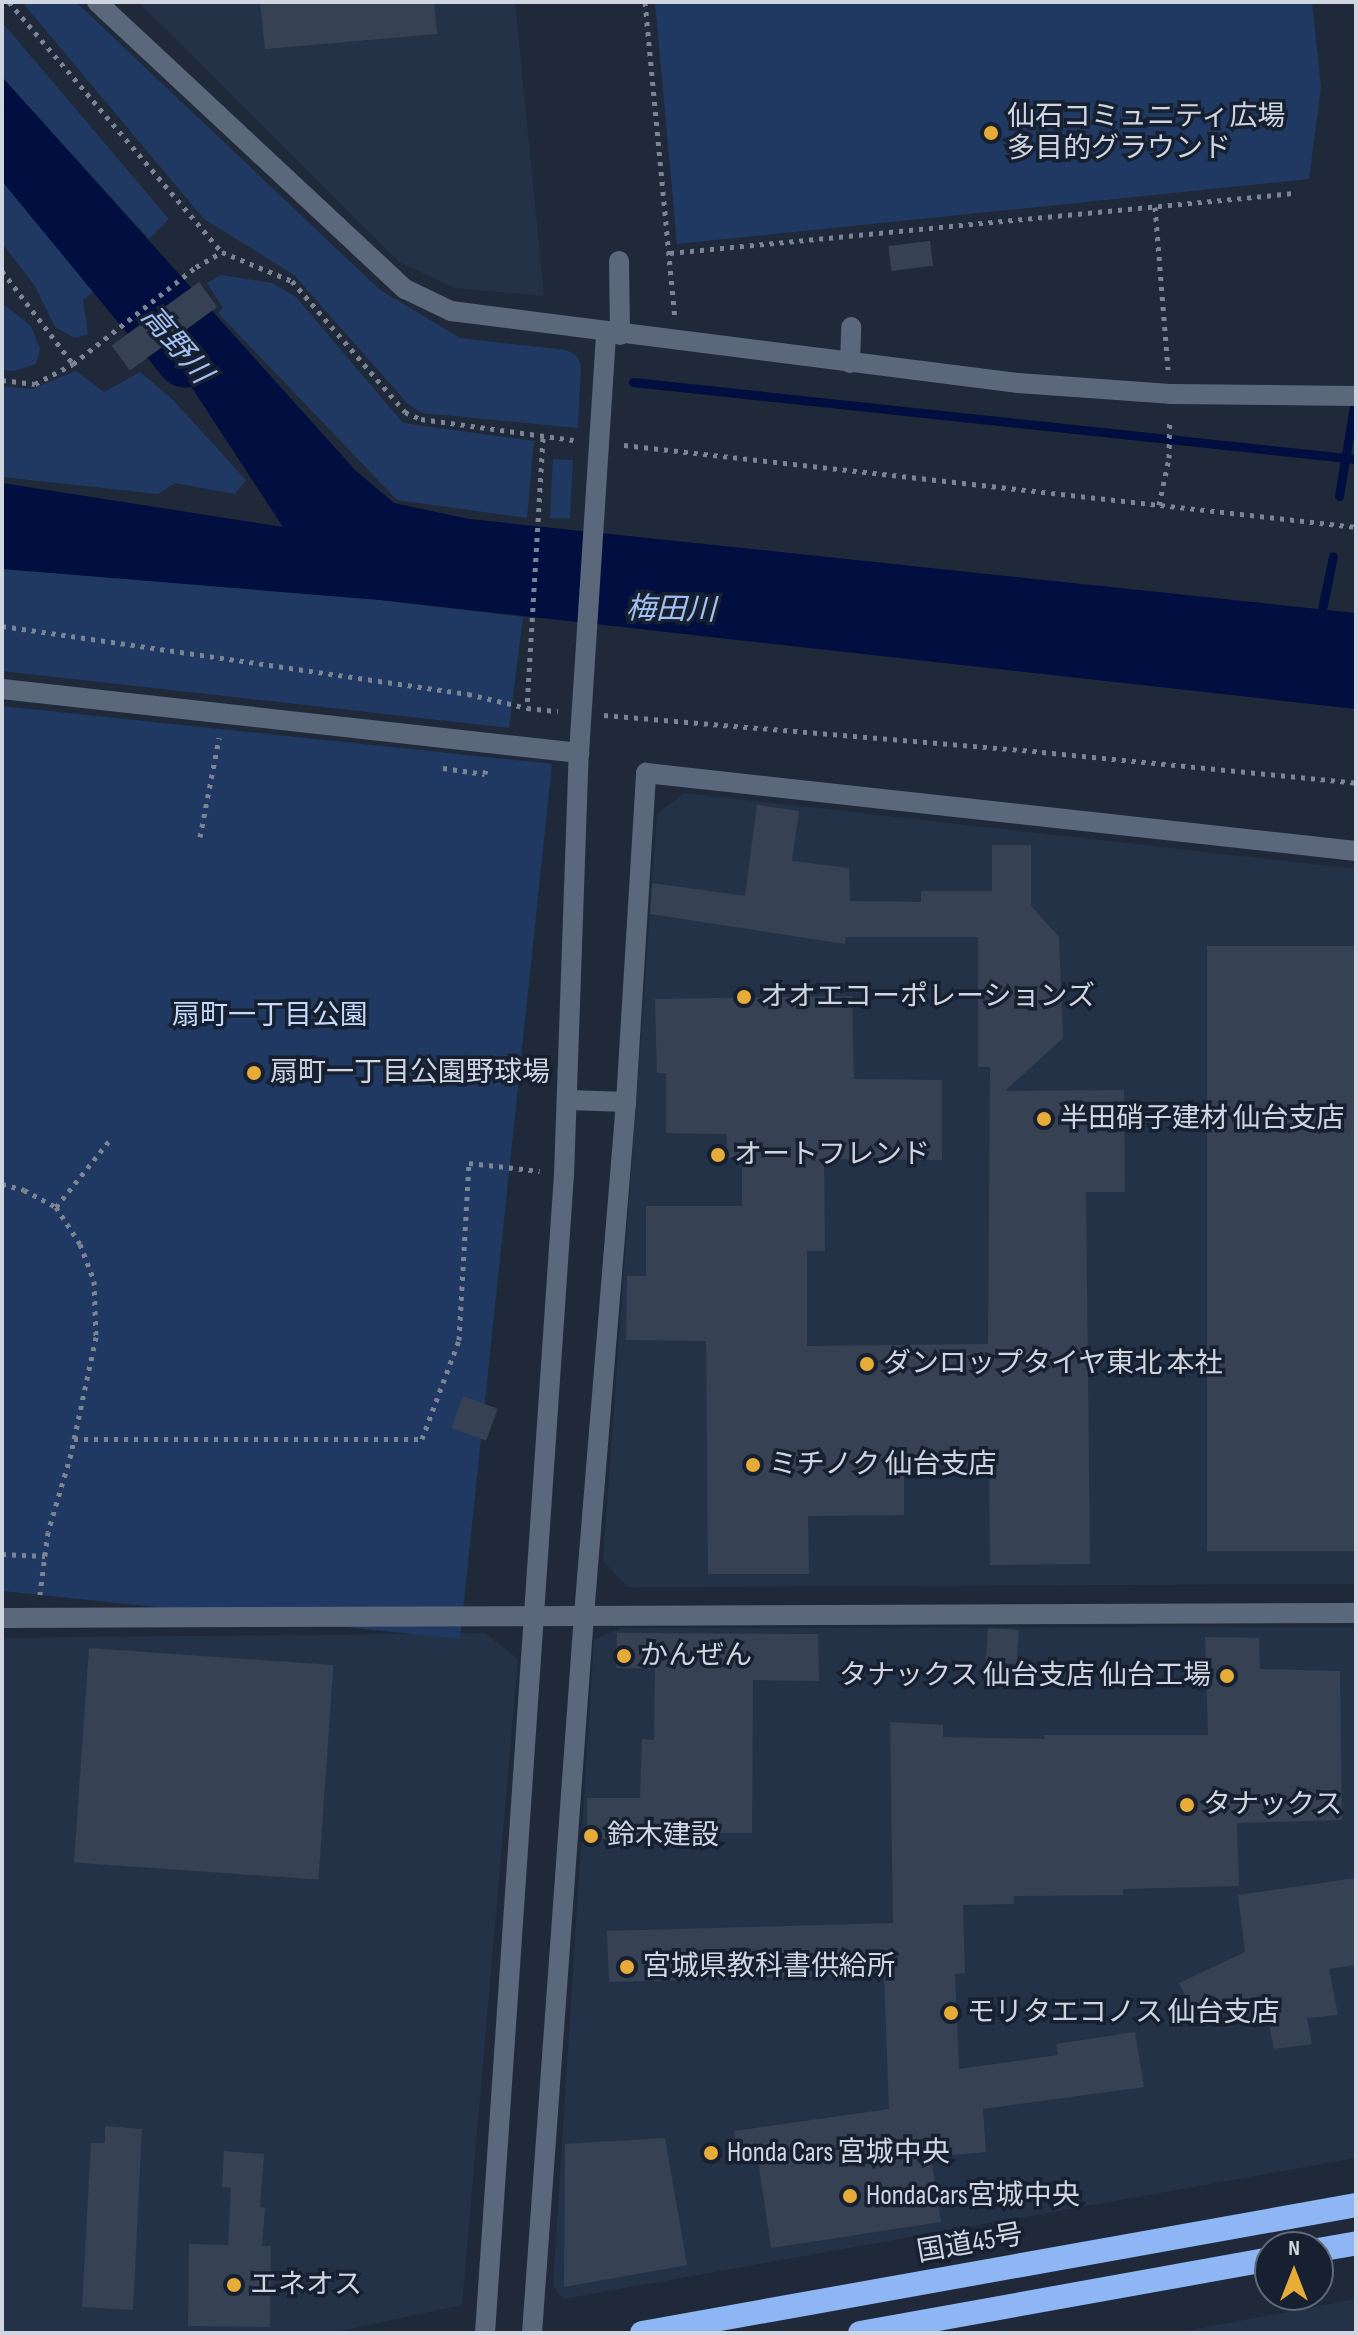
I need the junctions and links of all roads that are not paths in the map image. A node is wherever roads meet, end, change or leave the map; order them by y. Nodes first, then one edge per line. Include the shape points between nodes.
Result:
1 (97, 2) edge
2 (619, 261) dead end
3 (851, 327) dead end
4 (613, 334) junction
5 (850, 363) junction
6 (1356, 396) edge
7 (2, 689) edge
8 (579, 753) junction
9 (1356, 851) edge
10 (568, 1100) junction
11 (626, 1102) junction
12 (1356, 1613) edge
13 (536, 1615) junction
14 (584, 1615) junction
15 (2, 1618) edge
16 (1356, 2205) edge
17 (1356, 2243) edge
18 (1334, 2247) edge
19 (1254, 2262) edge
20 (485, 2333) edge
21 (532, 2333) edge
22 (642, 2333) edge
23 (860, 2333) edge

1 - 4 street via 405,289 451,311
2 - 4 street
3 - 5 street
4 - 5 street
4 - 8 street via 597,463
5 - 6 street via 1170,394
7 - 8 street
8 - 10 street
9 - 11 street via 646,773
10 - 11 street
10 - 13 street
11 - 14 street
12 - 14 street
13 - 14 street
13 - 15 street
13 - 20 street
14 - 21 street
16 - 22 highway, 国道45号
17 - 18 highway
19 - 23 highway

